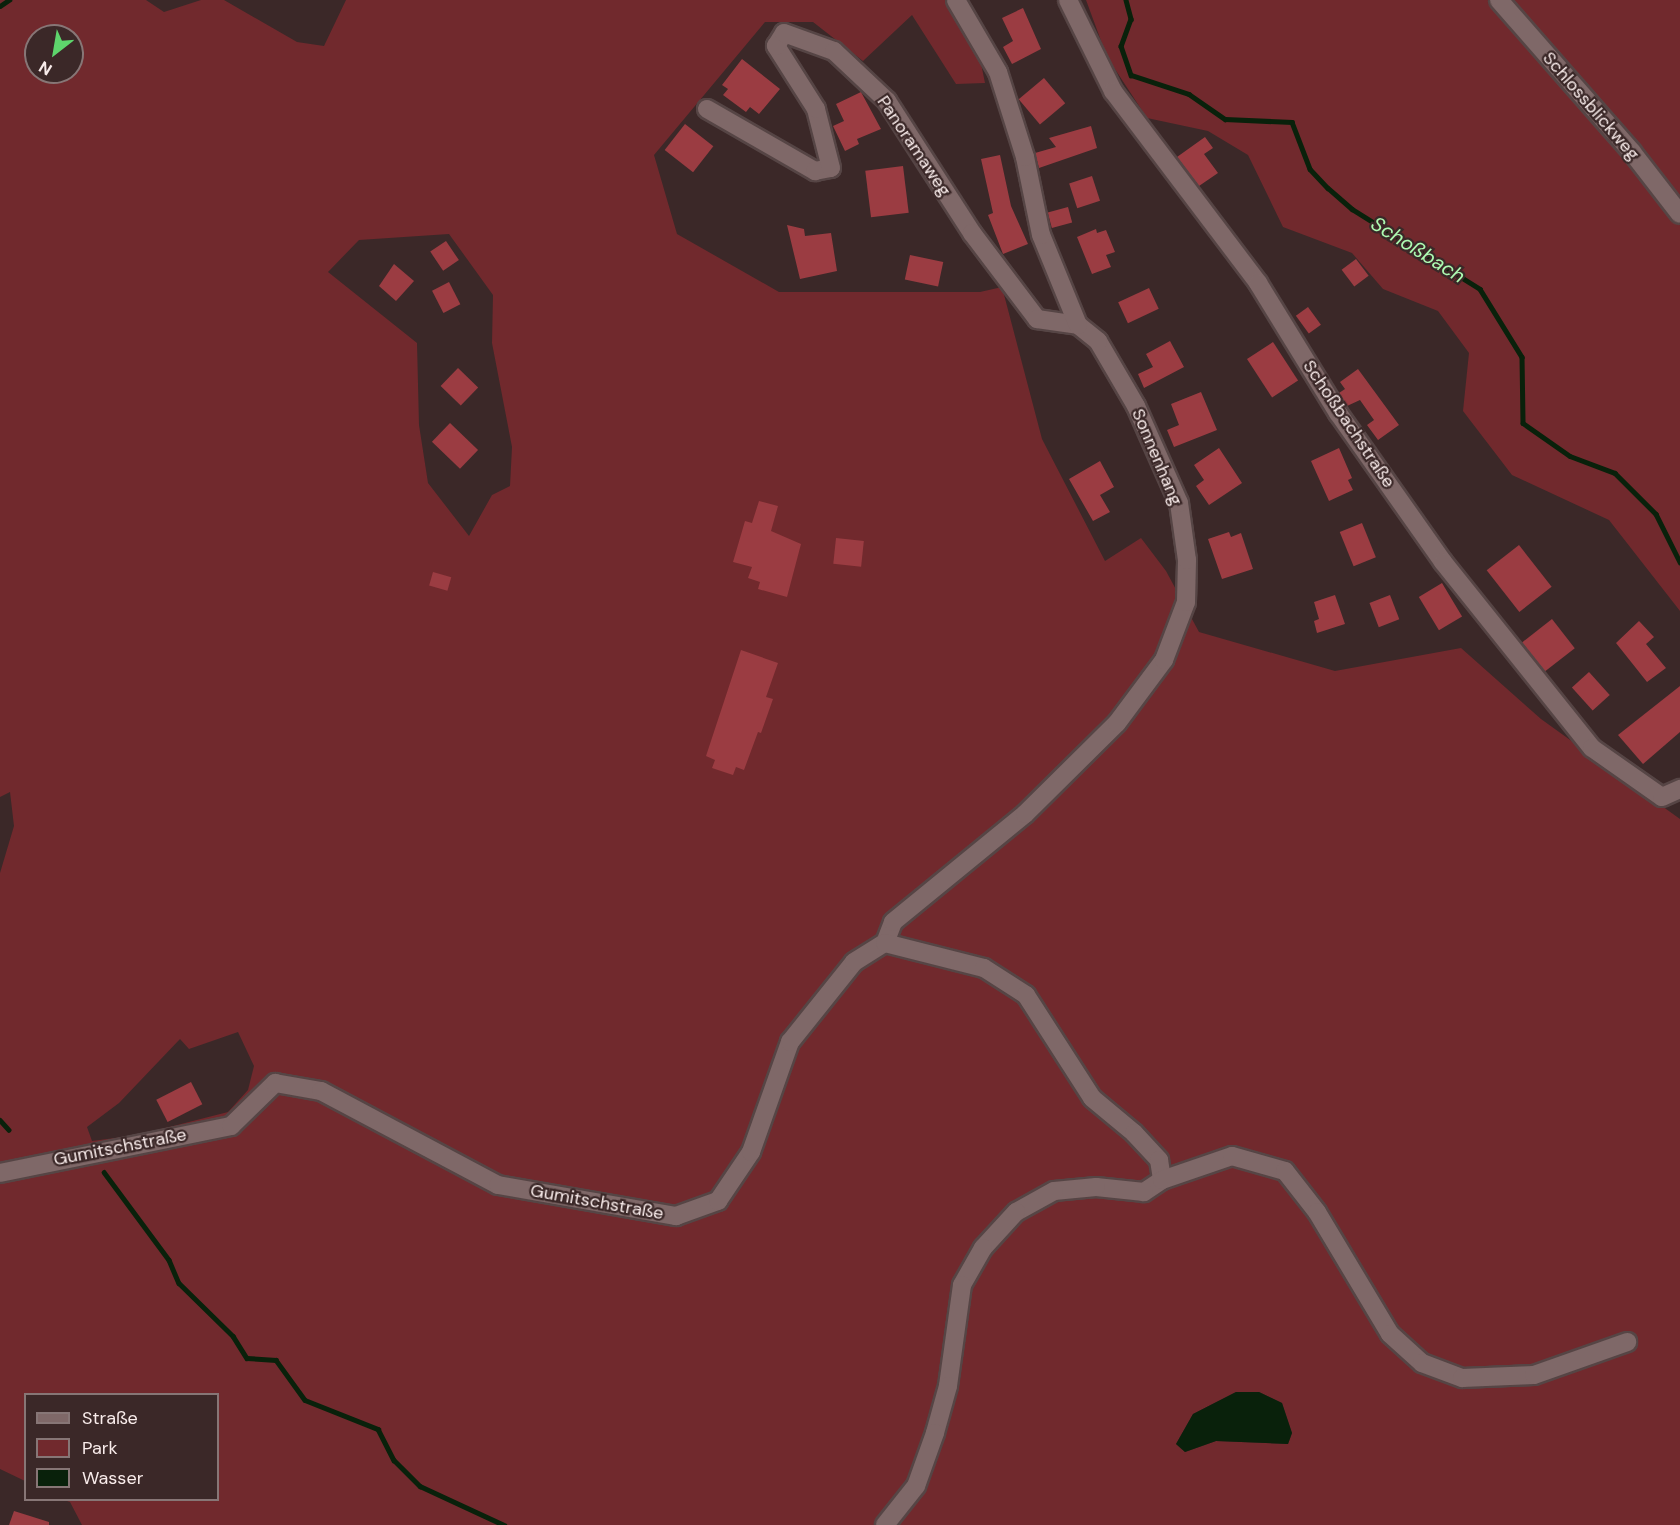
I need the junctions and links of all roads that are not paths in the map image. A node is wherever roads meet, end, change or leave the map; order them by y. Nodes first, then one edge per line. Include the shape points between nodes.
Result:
1 (956, 0) edge
2 (1068, 0) edge
3 (1499, 0) edge
4 (707, 109) dead end
5 (1680, 214) edge
6 (1078, 325) junction
7 (1680, 789) edge
8 (885, 943) junction
9 (0, 1173) edge
10 (1162, 1180) junction
11 (1627, 1342) dead end
12 (885, 1525) edge

1 - 6 street, Sonnenhang via 998,72 1025,157 1041,235
2 - 7 street, Schoßbachstraße via 1113,91 1258,283 1338,413 1443,562 1592,748 1662,797
3 - 5 street, Schlossblickweg via 1632,152
4 - 6 street, Panoramaweg via 814,171 831,168 816,109 776,46 784,33 834,51 887,102 972,233 1037,319
6 - 8 street, Sonnenhang via 1098,340 1136,406 1179,503 1187,560 1186,602 1164,660 1116,723 1025,814 893,922
8 - 9 street, Gumitschstraße via 854,962 790,1042 751,1152 718,1201 676,1216 498,1185 321,1091 275,1083 231,1125
8 - 10 street via 984,968 1026,995 1092,1098 1134,1132 1159,1160
10 - 11 street via 1232,1156 1285,1171 1323,1222 1390,1334 1422,1363 1462,1378 1534,1375
10 - 12 street via 1144,1192 1096,1187 1054,1191 1016,1212 983,1248 962,1285 948,1386 916,1486

